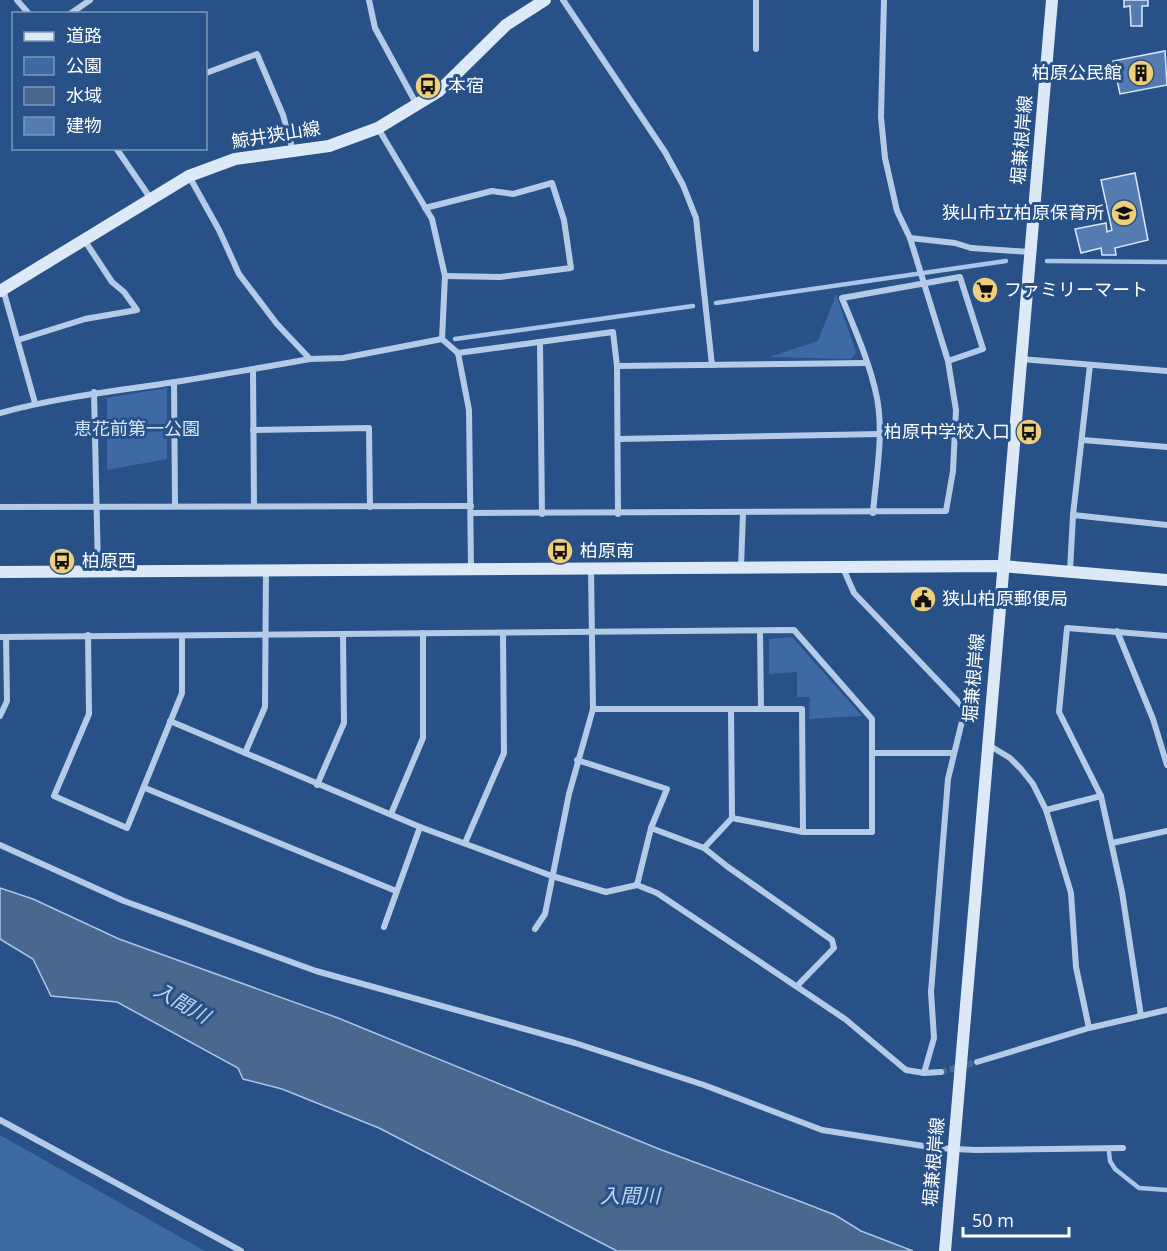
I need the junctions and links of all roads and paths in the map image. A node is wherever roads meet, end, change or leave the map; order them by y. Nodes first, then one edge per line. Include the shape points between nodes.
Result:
1 (17, 0) edge
2 (90, 0) edge
3 (369, 0) edge
4 (545, 0) edge
5 (563, 0) edge
6 (756, 0) edge
7 (884, 0) edge
8 (1052, 0) edge
9 (527, 5) edge
10 (26, 12) edge
11 (73, 12) edge
12 (756, 49) dead end
13 (207, 73) edge
14 (417, 105) junction
15 (378, 128) junction
16 (117, 150) edge
17 (293, 150) junction
18 (189, 176) junction
19 (151, 199) junction
20 (424, 208) junction
21 (910, 238) junction
22 (85, 241) junction
23 (1030, 252) junction
24 (445, 276) junction
25 (922, 283) junction
26 (2, 290) edge
27 (442, 339) junction
28 (18, 340) junction
29 (540, 342) junction
30 (458, 353) junction
31 (310, 359) junction
32 (1020, 359) junction
33 (948, 361) junction
34 (867, 363) junction
35 (712, 365) junction
36 (1090, 365) junction
37 (617, 366) junction
38 (253, 369) junction
39 (1167, 371) edge
40 (174, 382) junction
41 (94, 392) junction
42 (35, 403) junction
43 (0, 413) edge
44 (254, 430) junction
45 (880, 434) junction
46 (618, 439) junction
47 (1083, 440) junction
48 (1167, 447) edge
49 (175, 504) junction
50 (254, 505) junction
51 (96, 506) junction
52 (471, 506) junction
53 (0, 507) edge
54 (370, 507) junction
55 (471, 513) junction
56 (743, 513) junction
57 (873, 513) junction
58 (542, 514) junction
59 (618, 514) junction
60 (1073, 515) junction
61 (1167, 525) edge
62 (1002, 566) junction
63 (741, 567) junction
64 (843, 567) junction
65 (591, 569) junction
66 (98, 570) junction
67 (266, 570) junction
68 (471, 570) junction
69 (1070, 571) junction
70 (0, 572) edge
71 (1167, 580) edge
72 (760, 631) junction
73 (1117, 631) junction
74 (591, 632) junction
75 (423, 633) junction
76 (502, 633) junction
77 (344, 634) junction
78 (88, 635) junction
79 (265, 635) junction
80 (182, 636) junction
81 (1167, 636) edge
82 (3, 637) edge
83 (760, 708) junction
84 (593, 709) junction
85 (731, 709) junction
86 (0, 716) edge
87 (170, 721) junction
88 (987, 744) junction
89 (245, 753) junction
90 (872, 753) junction
91 (954, 753) junction
92 (577, 760) junction
93 (1167, 765) edge
94 (317, 785) junction
95 (145, 788) junction
96 (1101, 796) junction
97 (1046, 810) junction
98 (391, 814) junction
99 (732, 818) junction
100 (420, 827) junction
101 (651, 828) junction
102 (1167, 831) edge
103 (803, 832) junction
104 (465, 843) junction
105 (1112, 843) junction
106 (0, 845) edge
107 (704, 848) junction
108 (552, 876) junction
109 (637, 885) junction
110 (396, 891) junction
111 (384, 927) dead end
112 (535, 928) dead end
113 (797, 986) junction
114 (1167, 1010) edge
115 (1141, 1016) junction
116 (1089, 1028) junction
117 (978, 1062) tunnel mouth
118 (941, 1072) tunnel mouth
119 (924, 1073) junction
120 (0, 1120) edge
121 (1123, 1148) dead end
122 (241, 1251) edge
123 (945, 1251) edge

1 - 10 street
2 - 11 street
3 - 14 street via 375,28
4 - 9 main road, 鯨井狭山線
5 - 35 street via 683,184 696,218
6 - 12 street
7 - 21 street via 881,117 885,158 897,212
8 - 23 main road, 堀兼根岸線
9 - 14 main road, 鯨井狭山線 via 439,91
13 - 17 street via 257,54
14 - 15 main road, 鯨井狭山線
15 - 17 main road, 鯨井狭山線 via 329,146
15 - 20 street
16 - 19 street
17 - 18 main road, 鯨井狭山線 via 235,159
18 - 19 main road, 鯨井狭山線
18 - 31 street via 238,274
19 - 22 main road, 鯨井狭山線
20 - 24 street via 432,219
20 - 24 street via 492,191 513,194 552,183 564,220 572,268 500,277
21 - 23 street
21 - 25 street
22 - 26 main road, 鯨井狭山線
22 - 28 street via 112,282 137,310 85,319
23 - 32 main road, 堀兼根岸線
24 - 27 street
25 - 33 street
25 - 33 street via 960,276 983,349
25 - 34 street via 842,298
26 - 28 street
27 - 30 street
27 - 31 street via 343,358
28 - 42 street
29 - 30 street
29 - 37 street via 613,332
29 - 58 street
30 - 52 street via 469,410
31 - 38 street
32 - 36 street
32 - 62 main road, 堀兼根岸線
33 - 57 street via 956,410 953,471 946,511
34 - 35 street
34 - 45 street via 877,398
35 - 37 street
36 - 39 street
36 - 47 street
37 - 46 street
38 - 40 street
38 - 44 street
40 - 41 street
40 - 49 street
41 - 42 street
41 - 51 street
42 - 43 street
44 - 50 street
44 - 54 street via 369,428
45 - 46 street
45 - 57 street
46 - 59 street
47 - 48 street
47 - 60 street
49 - 50 street
49 - 51 street
50 - 54 street
51 - 53 street
51 - 66 street
52 - 54 street
52 - 55 street
55 - 58 street
55 - 68 street
56 - 57 street
56 - 59 street
56 - 63 street
58 - 59 street
60 - 61 street
60 - 69 street
62 - 64 main road
62 - 69 main road
62 - 88 main road, 堀兼根岸線
63 - 64 main road
63 - 65 main road
64 - 91 street via 854,593 965,709
65 - 68 main road
65 - 74 street
66 - 67 main road
66 - 70 main road
67 - 68 main road
67 - 79 street
69 - 71 main road
72 - 74 street
72 - 83 street
72 - 90 street via 794,630 872,719
73 - 81 street
73 - 93 street
73 - 96 street via 1067,628 1059,712
74 - 76 street
74 - 84 street
75 - 76 street
75 - 77 street
75 - 98 street via 423,738
76 - 104 street via 504,753
77 - 79 street
77 - 94 street via 344,723
78 - 80 street
78 - 82 street
78 - 95 street via 89,714 54,796 128,828
79 - 80 street
79 - 89 street via 265,707
80 - 87 street via 182,693
82 - 86 street via 7,701
83 - 85 street
83 - 103 street via 802,709
84 - 85 street
84 - 92 street
85 - 99 street
87 - 89 street
87 - 95 street
88 - 97 street via 1021,769
88 - 123 main road, 堀兼根岸線
89 - 94 street
90 - 91 street
90 - 103 street via 872,832
91 - 119 street via 948,779 931,992 934,1038
92 - 101 street via 667,789
92 - 108 street
94 - 98 street
95 - 110 street
96 - 97 street
96 - 105 street
97 - 116 street via 1071,893 1076,967
98 - 100 street
99 - 103 street
99 - 107 street
100 - 104 street
100 - 110 street
101 - 107 street
101 - 109 street
102 - 105 street
104 - 108 street
105 - 115 street
106 - 121 street via 124,901 316,971 542,1032 704,1085 822,1130 936,1148
107 - 113 street via 832,940 834,948
108 - 109 street via 606,892
108 - 112 street via 545,914
109 - 113 street via 657,893
110 - 111 street
113 - 119 street via 845,1019 894,1062 906,1070
114 - 115 street
115 - 116 street
116 - 117 street
118 - 119 street
120 - 122 street

